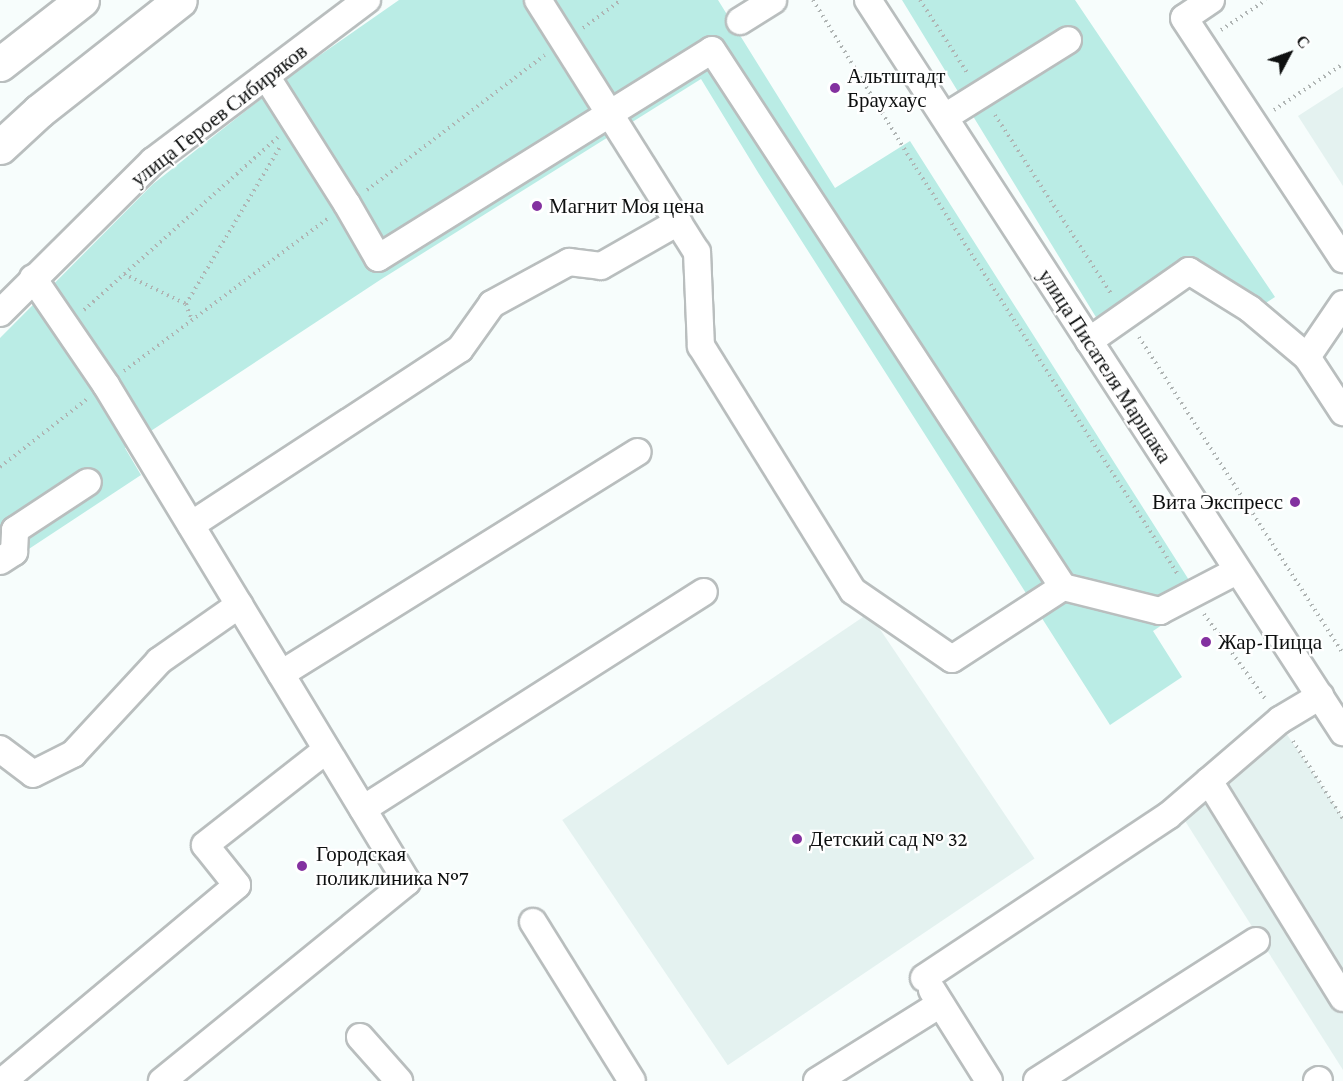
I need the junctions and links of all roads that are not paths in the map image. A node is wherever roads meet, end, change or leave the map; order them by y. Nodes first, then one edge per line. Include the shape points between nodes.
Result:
1 (82, 0) edge
2 (180, 0) edge
3 (367, 0) edge
4 (538, 0) edge
5 (773, 0) edge
6 (868, 0) edge
7 (1211, 0) edge
8 (1178, 9) edge
9 (740, 21) dead end
10 (1068, 40) dead end
11 (0, 64) edge
12 (266, 76) junction
13 (610, 113) junction
14 (945, 117) junction
15 (0, 147) edge
16 (678, 222) junction
17 (1343, 259) edge
18 (33, 278) junction
19 (1343, 304) edge
20 (0, 314) edge
21 (1089, 341) junction
22 (1307, 357) junction
23 (1343, 412) edge
24 (637, 452) dead end
25 (88, 482) dead end
26 (191, 525) junction
27 (0, 561) edge
28 (1237, 571) junction
29 (1063, 587) junction
30 (704, 591) dead end
31 (239, 605) junction
32 (281, 674) junction
33 (1320, 696) junction
34 (1343, 732) edge
35 (0, 749) edge
36 (326, 750) junction
37 (1209, 781) junction
38 (363, 809) junction
39 (533, 922) dead end
40 (1256, 941) dead end
41 (1343, 998) edge
42 (940, 1004) junction
43 (360, 1037) dead end
44 (3, 1081) edge
45 (162, 1081) edge
46 (399, 1081) edge
47 (632, 1081) edge
48 (818, 1081) edge
49 (989, 1081) edge
50 (1037, 1081) edge

1 - 11 highway
2 - 15 highway via 39,111
3 - 12 street, улица Героев Сибиряков
4 - 13 street
5 - 9 street
6 - 14 street, улица Писателя Маршака
7 - 8 street
8 - 17 street
10 - 14 street
12 - 13 street via 378,258
12 - 18 street, улица Героев Сибиряков via 153,161
13 - 16 street
13 - 29 street via 712,50
14 - 21 street, улица Писателя Маршака
16 - 26 street via 601,266 569,261 492,304 460,349
16 - 29 street via 696,252 701,346 853,591 952,659
18 - 20 street, улица Героев Сибиряков
18 - 26 street via 106,385
19 - 22 street
21 - 22 street via 1189,272 1250,309
21 - 28 street, улица Писателя Маршака
22 - 23 street
24 - 32 street
25 - 27 street via 15,530 14,552
26 - 31 street
28 - 29 street via 1160,611
28 - 33 street, улица Писателя Маршака
30 - 38 street
31 - 32 street
31 - 35 street via 159,661 73,754 33,774
32 - 36 street
33 - 34 street, улица Писателя Маршака
33 - 37 street via 1280,720
36 - 38 street
36 - 44 street via 205,845 237,885
37 - 41 street
37 - 42 street via 1168,816 920,971
38 - 45 street via 407,882
39 - 47 street
40 - 50 street
42 - 48 street
42 - 49 street
43 - 46 street

